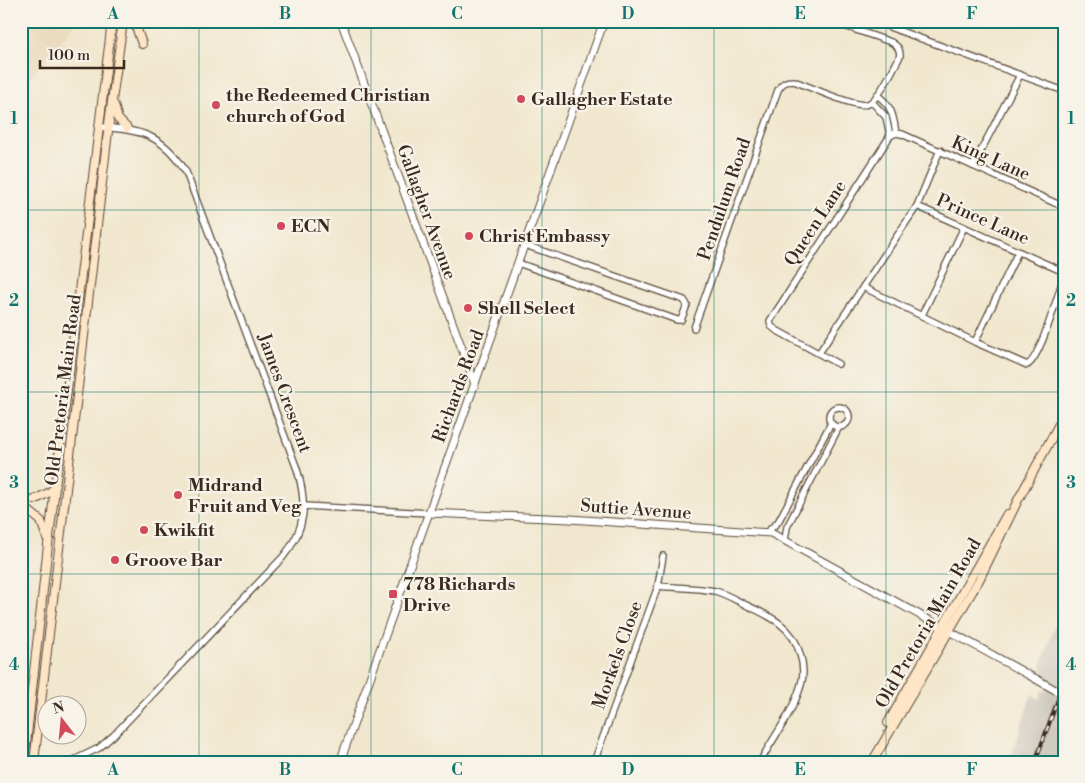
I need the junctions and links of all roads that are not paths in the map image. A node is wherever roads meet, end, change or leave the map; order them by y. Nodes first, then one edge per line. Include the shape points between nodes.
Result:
1 (112, 21) edge
2 (123, 21) edge
3 (134, 21) edge
4 (341, 21) edge
5 (604, 21) edge
6 (830, 21) edge
7 (873, 21) edge
8 (142, 44) dead end
9 (1020, 75) junction
10 (1064, 91) edge
11 (113, 95) junction
12 (877, 95) junction
13 (869, 104) junction
14 (98, 127) junction
15 (109, 127) junction
16 (127, 128) junction
17 (893, 134) junction
18 (940, 150) junction
19 (973, 166) junction
20 (917, 206) junction
21 (1064, 206) edge
22 (964, 228) junction
23 (525, 245) junction
24 (1018, 252) junction
25 (518, 263) junction
26 (1064, 272) edge
27 (1064, 276) edge
28 (863, 287) junction
29 (922, 315) junction
30 (694, 328) dead end
31 (975, 342) junction
32 (819, 353) junction
33 (838, 364) dead end
34 (474, 384) junction
35 (1064, 415) edge
36 (831, 423) junction
37 (839, 427) junction
38 (797, 486) junction
39 (55, 487) junction
40 (806, 490) junction
41 (34, 500) dead end
42 (304, 506) junction
43 (29, 511) dead end
44 (429, 513) junction
45 (767, 532) junction
46 (785, 540) junction
47 (48, 545) junction
48 (663, 556) dead end
49 (658, 586) junction
50 (946, 630) junction
51 (1064, 695) edge
52 (35, 761) edge
53 (24, 762) edge
54 (70, 762) edge
55 (340, 762) edge
56 (594, 762) edge
57 (760, 762) edge
58 (867, 762) edge
59 (872, 762) edge

1 - 14 main road, Old Pretoria Main Road
2 - 11 main road, Old Pretoria Main Road
3 - 8 main road
4 - 34 street, Gallagher Avenue
5 - 23 street, Richards Road
6 - 12 street via 891,42 900,50 900,56
7 - 9 street
9 - 10 street
9 - 19 street
11 - 15 main road, Old Pretoria Main Road
11 - 16 main road via 116,115
12 - 13 street
12 - 17 street via 890,108
13 - 17 street via 886,117
13 - 30 street, Pendulum Road via 854,104 794,81 785,82 778,90
14 - 15 street, James Crescent
14 - 39 main road, Old Pretoria Main Road
15 - 16 street, James Crescent
15 - 52 main road, Old Pretoria Main Road
16 - 42 street, James Crescent via 162,143 186,172 297,469
17 - 18 street
17 - 32 street, Queen Lane via 770,321 772,327
18 - 19 street, King Lane
18 - 20 street, King Lane
19 - 21 street, King Lane
20 - 22 street, Prince Lane
20 - 28 street, King Lane
22 - 24 street, Prince Lane
22 - 29 street
23 - 25 street, Richards Road
23 - 25 street via 684,300 687,306 681,320 677,320
24 - 26 street, Prince Lane
24 - 31 street
25 - 34 street, Richards Road
27 - 31 street via 1044,336 1031,363 1023,364
28 - 29 street
28 - 32 street, King Lane
29 - 31 street
32 - 33 street
34 - 44 street, Richards Road
35 - 50 main road, Old Pretoria Main Road via 990,560
36 - 37 street
36 - 37 street via 831,411 842,408 849,418
36 - 38 street
37 - 40 street
38 - 40 street
38 - 45 street via 778,522
39 - 41 main road
39 - 47 main road, Old Pretoria Main Road
40 - 46 street via 786,529
42 - 44 street, Suttie Avenue
42 - 54 street, James Crescent via 298,532 283,557 114,735 99,748
43 - 47 main road via 43,525
44 - 45 street, Suttie Avenue
44 - 55 street, Richards Road
45 - 46 street, Suttie Avenue
46 - 50 street, Suttie Avenue
47 - 53 main road, Old Pretoria Main Road
48 - 49 street, Morkels Close
49 - 56 street, Morkels Close
49 - 57 street via 703,589 722,594 768,615 782,624 793,638 804,669 802,679 790,710
50 - 51 street, Suttie Avenue, bridge
50 - 58 main road, Old Pretoria Main Road
50 - 59 main road, Old Pretoria Main Road

